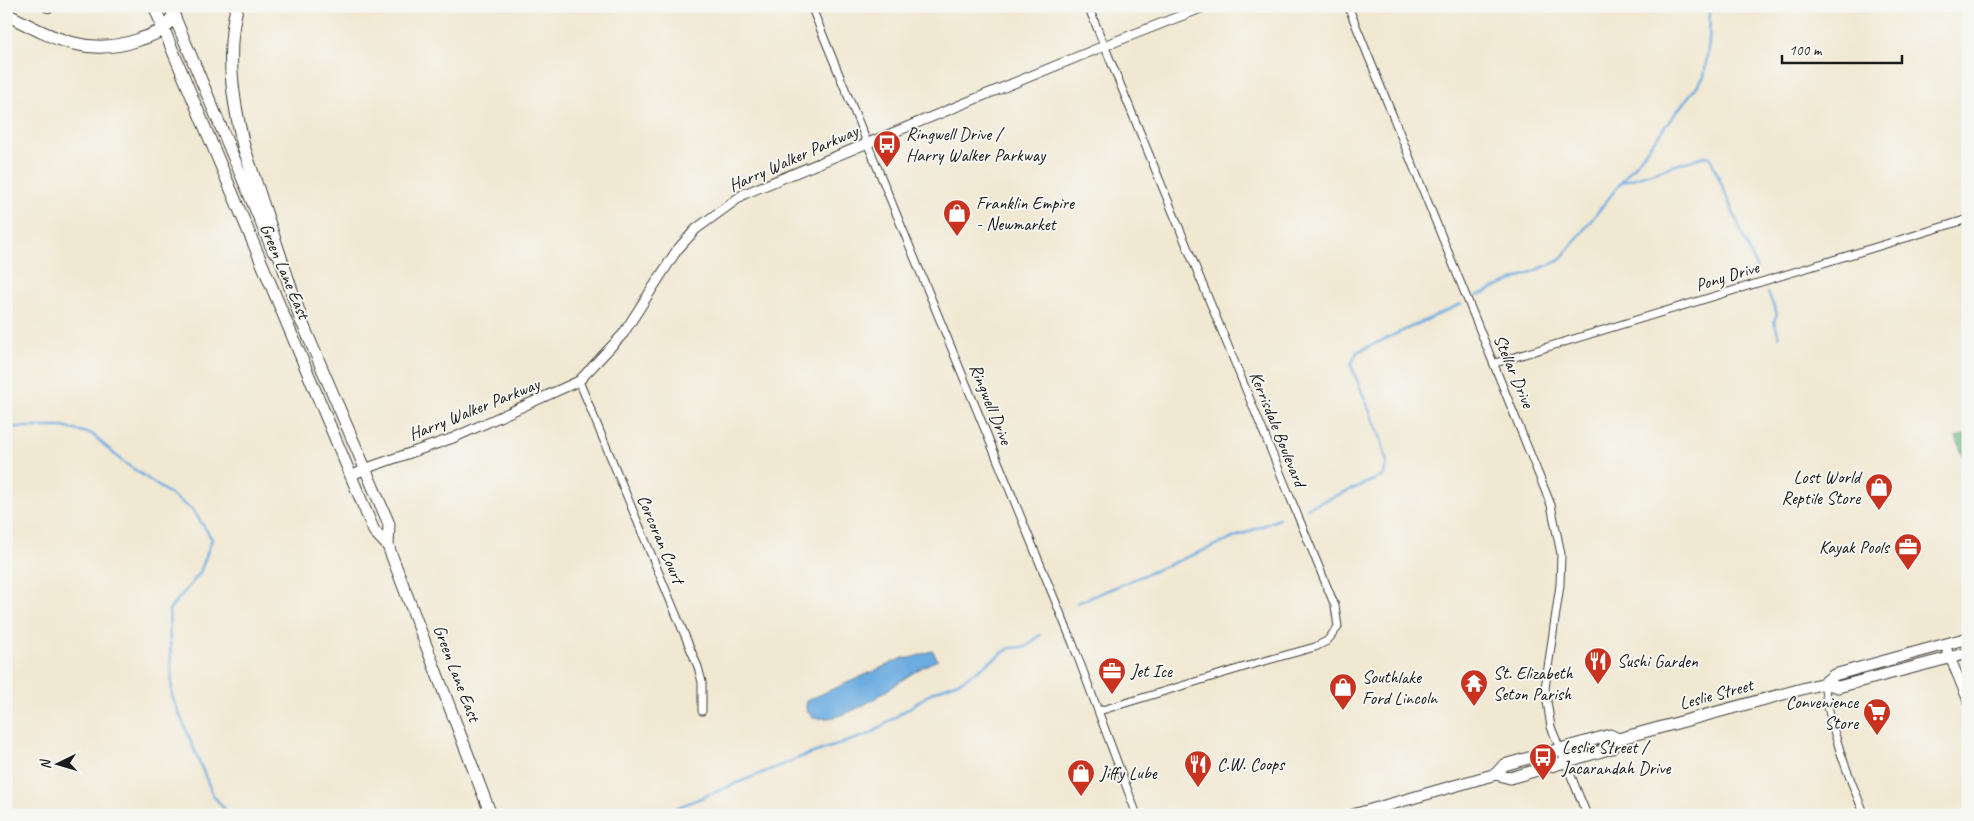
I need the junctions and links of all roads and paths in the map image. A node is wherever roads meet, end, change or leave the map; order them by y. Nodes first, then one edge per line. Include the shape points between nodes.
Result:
1 (154, 6) edge
2 (237, 6) edge
3 (812, 6) edge
4 (1088, 6) edge
5 (1206, 6) edge
6 (1348, 6) edge
7 (172, 11) edge
8 (6, 14) edge
9 (165, 30) junction
10 (1104, 46) junction
11 (868, 142) junction
12 (1968, 219) edge
13 (302, 322) junction
14 (1495, 363) junction
15 (579, 381) junction
16 (367, 468) junction
17 (351, 476) junction
18 (388, 546) junction
19 (1968, 638) edge
20 (1945, 645) junction
21 (1968, 653) edge
22 (1950, 658) junction
23 (1824, 683) junction
24 (1968, 701) edge
25 (702, 710) dead end
26 (1099, 711) junction
27 (1618, 739) junction
28 (1560, 749) junction
29 (1565, 762) junction
30 (1496, 774) junction
31 (491, 815) edge
32 (1138, 815) edge
33 (1353, 815) edge
34 (1586, 815) edge
35 (1865, 815) edge

1 - 9 main road, Green Lane East
2 - 13 highway via 231,66 238,121
3 - 11 street, Ringwell Drive
4 - 10 street, Kerrisdale Boulevard
5 - 10 street, Harry Walker Parkway
6 - 14 street, Stellar Drive
7 - 9 highway
7 - 13 main road, Green Lane East
8 - 9 highway via 51,37 82,46 111,46
9 - 17 main road, Green Lane East
10 - 11 street, Harry Walker Parkway
10 - 26 street, Kerrisdale Boulevard via 1335,606 1338,627 1327,641 1315,647
11 - 15 street, Harry Walker Parkway via 744,194 696,229 677,250 623,334
11 - 26 street, Ringwell Drive
12 - 14 street, Pony Drive
13 - 16 main road, Green Lane East
14 - 28 street, Stellar Drive via 1546,488 1557,528 1561,554 1560,585 1545,688 1551,727
15 - 16 street, Harry Walker Parkway via 453,438
15 - 25 street, Corcoran Court via 698,667 702,682
16 - 17 street, Harry Walker Parkway
16 - 18 main road, Green Lane East via 389,524
17 - 18 main road, Green Lane East via 374,531
18 - 31 main road, Green Lane East
19 - 20 main road, Leslie Street
20 - 22 street
20 - 23 main road, Leslie Street via 1834,675
21 - 22 main road, Leslie Street
22 - 23 main road, Leslie Street via 1838,687
22 - 24 street
23 - 27 main road, Leslie Street
23 - 35 street via 1846,772
26 - 32 street, Ringwell Drive
27 - 28 main road, Leslie Street via 1610,735
27 - 29 main road, Leslie Street via 1612,748
28 - 29 street, Stellar Drive
28 - 30 main road, Leslie Street via 1504,765
29 - 30 main road, Leslie Street via 1510,778
29 - 34 street, Stellar Drive
30 - 33 main road, Leslie Street

